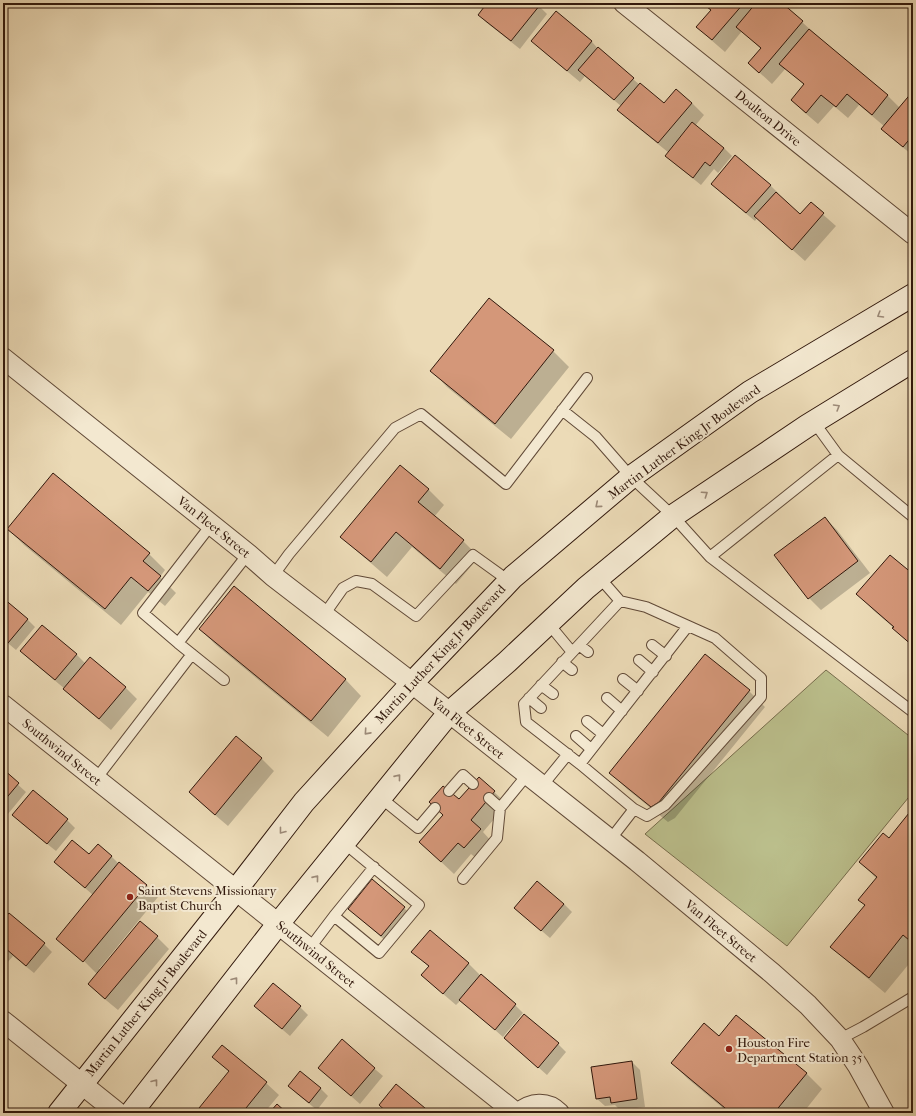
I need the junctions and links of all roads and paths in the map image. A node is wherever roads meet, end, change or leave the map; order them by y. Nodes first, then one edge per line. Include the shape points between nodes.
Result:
1 (624, 3) edge
2 (913, 234) edge
3 (913, 295) edge
4 (3, 358) edge
5 (913, 361) edge
6 (587, 378) dead end
7 (562, 410) junction
8 (814, 422) junction
9 (838, 456) junction
10 (631, 477) junction
11 (673, 516) junction
12 (913, 517) edge
13 (211, 525) junction
14 (248, 554) junction
15 (710, 557) junction
16 (273, 576) junction
17 (599, 577) junction
18 (509, 582) junction
19 (620, 601) junction
20 (324, 615) junction
21 (548, 623) junction
22 (688, 626) junction
23 (178, 643) junction
24 (652, 645) dead end
25 (575, 648) junction
26 (588, 652) dead end
27 (192, 654) junction
28 (666, 656) junction
29 (639, 660) dead end
30 (562, 662) junction
31 (572, 670) dead end
32 (653, 672) junction
33 (623, 679) dead end
34 (224, 680) dead end
35 (412, 683) junction
36 (541, 685) junction
37 (638, 691) junction
38 (553, 694) dead end
39 (529, 698) junction
40 (607, 698) dead end
41 (3, 705) edge
42 (541, 708) dead end
43 (622, 711) junction
44 (913, 712) edge
45 (449, 713) junction
46 (587, 721) dead end
47 (603, 734) junction
48 (576, 736) dead end
49 (592, 749) junction
50 (568, 754) junction
51 (580, 764) junction
52 (96, 779) junction
53 (535, 781) junction
54 (472, 784) dead end
55 (449, 791) dead end
56 (381, 798) junction
57 (489, 798) dead end
58 (435, 808) dead end
59 (500, 808) junction
60 (634, 809) junction
61 (610, 840) junction
62 (344, 843) junction
63 (374, 867) junction
64 (463, 879) dead end
65 (236, 890) junction
66 (334, 916) junction
67 (278, 924) junction
68 (309, 948) junction
69 (913, 997) edge
70 (3, 1021) edge
71 (840, 1039) junction
72 (82, 1084) junction
73 (881, 1109) edge
74 (59, 1113) edge
75 (118, 1113) edge
76 (131, 1113) edge
77 (516, 1113) edge
78 (520, 1113) edge
79 (559, 1113) edge

1 - 2 street, Doulton Drive
3 -> 10 main road, Martin Luther King Jr Boulevard via 750,392
4 - 13 street, Van Fleet Street
8 -> 5 main road
6 - 7 lane
7 - 10 lane via 596,437
7 - 16 lane via 506,484 421,414 395,428
8 - 9 lane
11 -> 8 main road
9 - 12 lane
9 - 15 lane
10 - 11 lane
10 -> 18 main road, Martin Luther King Jr Boulevard
11 - 15 lane
11 - 17 main road
13 - 14 street, Van Fleet Street
13 - 23 lane via 143,613
14 - 16 street, Van Fleet Street
14 - 23 lane
15 - 44 lane
16 - 20 street, Van Fleet Street
17 - 19 lane
17 - 21 main road
18 - 20 lane via 473,555 416,616 372,584 356,581 343,588
18 - 35 main road, Martin Luther King Jr Boulevard
19 - 22 lane via 646,607
19 - 25 lane via 614,613 600,629
20 - 35 street, Van Fleet Street
21 - 25 lane
21 - 45 main road
22 - 28 lane
22 - 60 lane via 715,638 761,678 761,697 665,805 647,816
23 - 27 lane
24 - 28 lane
25 - 26 lane
25 - 30 lane
27 - 34 lane
27 - 52 lane
28 - 32 lane
29 - 32 lane
30 - 31 lane
30 - 36 lane
32 - 37 lane
33 - 37 lane
35 - 45 street, Van Fleet Street
35 -> 65 main road, Martin Luther King Jr Boulevard via 304,802
36 - 38 lane
36 - 39 lane
37 - 43 lane
39 - 42 lane
39 - 50 lane via 524,704 526,722
40 - 43 lane
41 - 52 street, Southwind Street
43 - 47 lane
45 - 53 street, Van Fleet Street
56 -> 45 main road
46 - 47 lane
47 - 49 lane
48 - 49 lane
49 - 51 lane
50 - 51 lane
50 - 53 lane
51 - 60 lane
52 - 65 street, Southwind Street
53 - 59 lane
53 - 61 street, Van Fleet Street
54 - 55 lane via 463,775
56 - 58 lane via 418,828
56 - 62 main road
57 - 59 lane
59 - 64 lane via 497,838
60 - 61 lane
61 - 71 street, Van Fleet Street via 772,973 808,1005
62 - 63 lane
67 -> 62 main road
63 - 66 lane
63 - 66 lane via 419,905 379,953
65 - 67 street, Southwind Street
65 - 72 main road, Martin Luther King Jr Boulevard
66 - 68 lane
67 - 68 street, Southwind Street
76 -> 67 main road
68 - 77 street, Southwind Street
69 - 71 lane
70 - 72 street
71 - 73 street, Van Fleet Street
72 - 74 main road, Martin Luther King Jr Boulevard
72 - 75 street
78 - 79 street via 536,1104 546,1105

